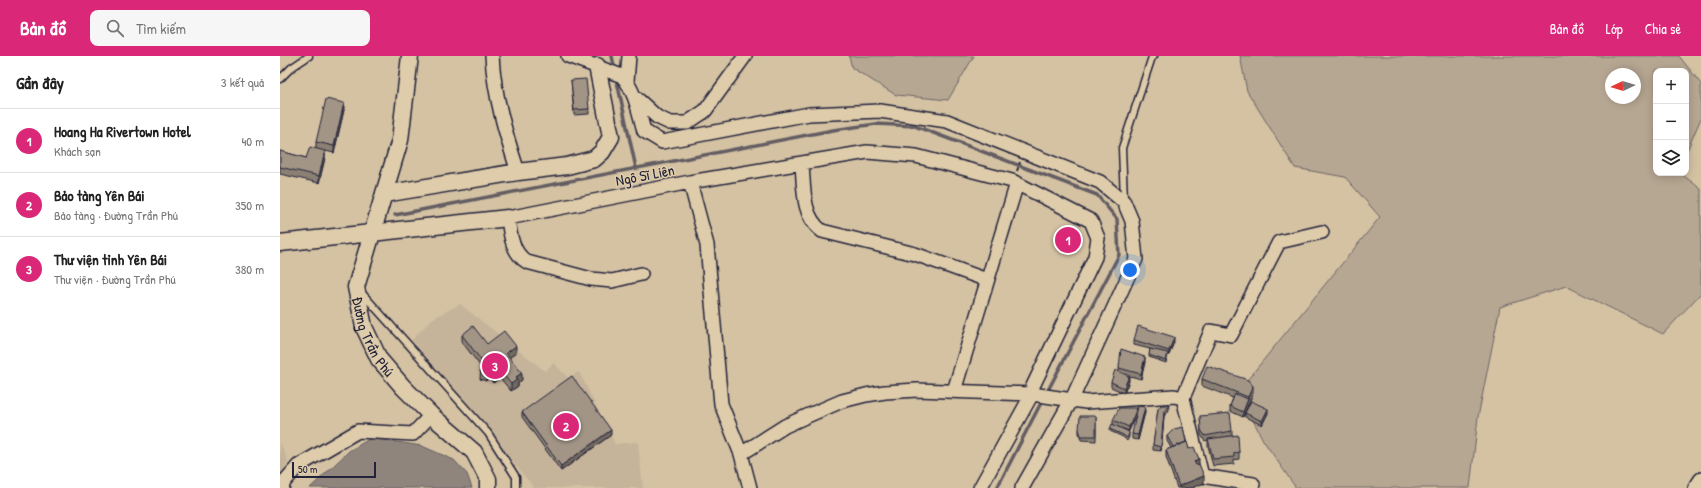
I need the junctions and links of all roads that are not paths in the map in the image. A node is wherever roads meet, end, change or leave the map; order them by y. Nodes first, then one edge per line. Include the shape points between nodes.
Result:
1 (308, 56) edge
2 (410, 56) edge
3 (492, 56) edge
4 (568, 56) edge
5 (629, 56) edge
6 (745, 56) edge
7 (1154, 56) edge
8 (600, 68) junction
9 (280, 79) edge
10 (624, 79) junction
11 (633, 95) junction
12 (802, 164) junction
13 (518, 172) junction
14 (1016, 180) junction
15 (690, 182) junction
16 (384, 194) junction
17 (1124, 202) junction
18 (508, 218) junction
19 (1322, 232) dead end
20 (372, 234) junction
21 (280, 243) edge
22 (641, 274) dead end
23 (987, 280) junction
24 (356, 287) junction
25 (954, 391) junction
26 (1034, 394) junction
27 (1068, 398) junction
28 (1183, 398) junction
29 (431, 415) junction
30 (741, 454) junction
31 (1701, 479) edge
32 (282, 488) edge
33 (488, 488) edge
34 (516, 488) edge
35 (750, 488) edge
36 (980, 488) edge
37 (1022, 488) edge
38 (1252, 488) edge
39 (1695, 488) edge

1 - 9 lane
2 - 16 street, Đường Trần Phú via 400,140
3 - 13 street via 493,73 508,141
4 - 8 street
5 - 10 street
6 - 11 street via 705,111 687,123 670,123 657,117
7 - 17 lane via 1122,148
8 - 10 street
8 - 13 street via 611,137 602,152 594,159 567,166
10 - 11 street
11 - 17 street via 644,131 662,142 809,114 880,111 947,121 1100,182
12 - 14 street via 867,152 916,156
12 - 15 street
12 - 23 street via 808,214 815,226 822,231 915,254
13 - 16 street
14 - 23 street
14 - 26 street via 1091,221 1098,238 1095,256 1032,386
15 - 18 street, Ngô Sĩ Liên
15 - 30 street, Ngô Sĩ Liên via 708,245 721,404
16 - 20 street, Đường Trần Phú
17 - 27 street via 1132,221 1136,259
18 - 20 street
18 - 22 street via 511,239 521,258 527,262 591,279 612,281
19 - 28 street via 1279,242 1231,335 1211,331
20 - 21 street
20 - 24 street, Đường Trần Phú
23 - 25 street
24 - 29 street, Đường Trần Phú via 364,327 379,359
24 - 34 lane via 488,433 516,477
25 - 26 street
25 - 30 street via 885,392 842,402 785,426
26 - 27 street
26 - 36 street
27 - 28 street via 1086,402 1174,396
27 - 37 street
28 - 38 street via 1202,476 1253,484
29 - 32 street via 413,434 358,431 298,466
29 - 33 street, Đường Trần Phú via 474,452 488,479
30 - 35 street, Ngô Sĩ Liên
31 - 39 street

